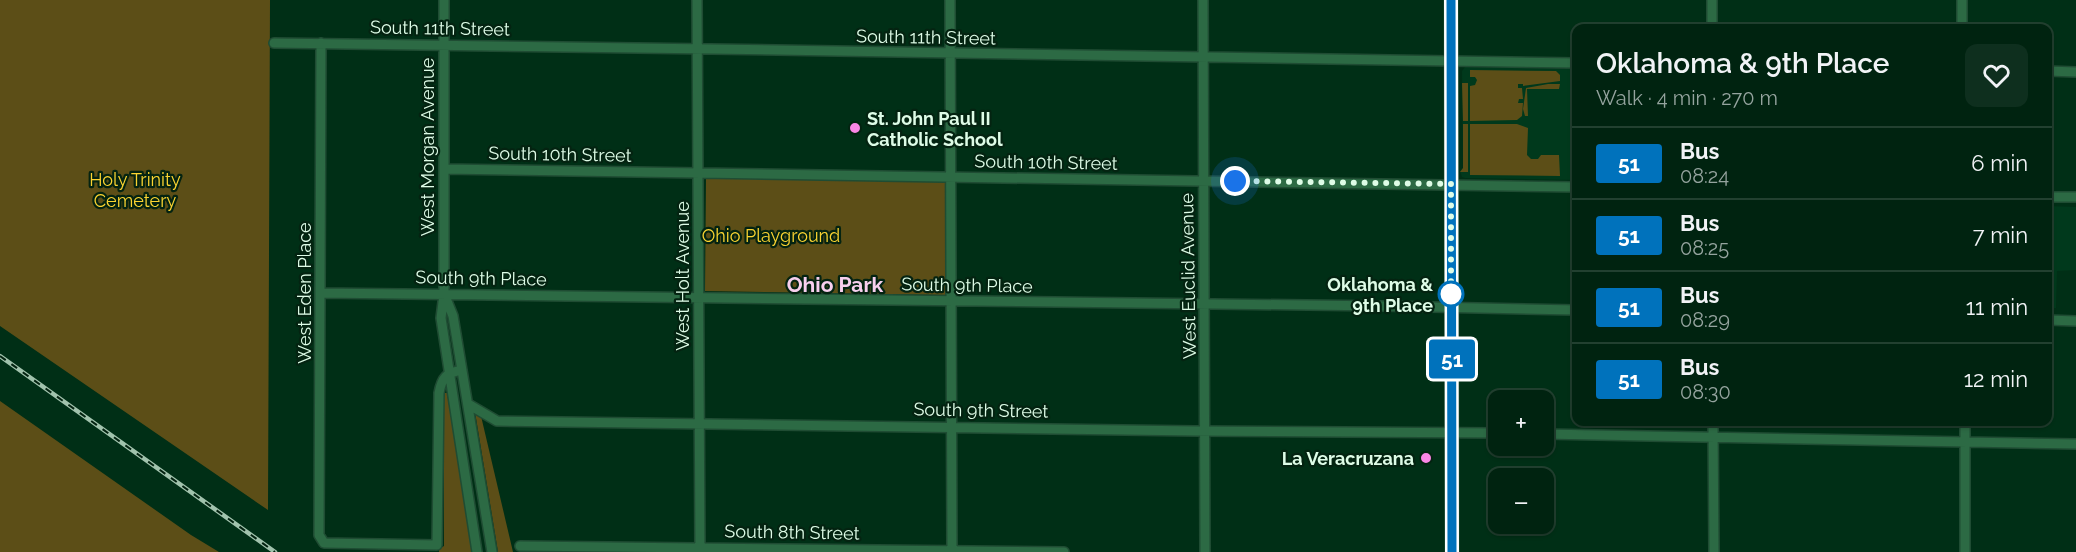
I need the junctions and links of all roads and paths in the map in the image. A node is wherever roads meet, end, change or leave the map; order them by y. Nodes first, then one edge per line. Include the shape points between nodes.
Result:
1 (444, 0) edge
2 (697, 0) edge
3 (950, 0) edge
4 (1203, 0) edge
5 (1451, 0) edge
6 (1712, 0) edge
7 (1962, 0) edge
8 (1712, 24) edge
9 (1962, 24) edge
10 (274, 43) dead end
11 (321, 44) junction
12 (444, 45) junction
13 (697, 48) junction
14 (950, 53) junction
15 (1203, 57) junction
16 (1451, 60) junction
17 (1572, 63) edge
18 (2052, 71) edge
19 (2076, 72) edge
20 (444, 169) junction
21 (698, 173) junction
22 (950, 177) junction
23 (1203, 181) junction
24 (1451, 184) junction
25 (1572, 187) edge
26 (2052, 196) edge
27 (2076, 197) edge
28 (320, 293) junction
29 (444, 294) junction
30 (698, 297) junction
31 (951, 302) junction
32 (1205, 304) junction
33 (1451, 308) junction
34 (1572, 310) edge
35 (2052, 320) edge
36 (2076, 321) edge
37 (462, 370) junction
38 (449, 372) junction
39 (468, 404) junction
40 (699, 423) junction
41 (952, 426) junction
42 (1713, 426) edge
43 (1965, 426) edge
44 (1205, 431) junction
45 (1451, 432) junction
46 (1488, 433) edge
47 (1554, 434) edge
48 (1714, 436) junction
49 (1965, 442) junction
50 (2076, 444) edge
51 (520, 546) dead end
52 (700, 549) edge
53 (952, 551) edge
54 (477, 552) edge
55 (492, 552) edge
56 (1064, 552) edge
57 (1205, 552) edge
58 (1452, 552) edge
59 (1714, 552) edge
60 (1965, 552) edge

1 - 12 street, West Morgan Avenue
2 - 13 street, West Holt Avenue
3 - 14 street
4 - 15 street, West Euclid Avenue
5 - 16 main road
6 - 8 street
7 - 9 street
10 - 11 street, South 11th Street
11 - 12 street, South 11th Street
11 - 28 street, West Eden Place
12 - 13 street, South 11th Street
12 - 20 street, West Morgan Avenue
13 - 14 street, South 11th Street
13 - 21 street, West Holt Avenue
14 - 15 street, South 11th Street
14 - 22 street
15 - 16 street, South 11th Street
15 - 23 street, West Euclid Avenue
16 - 17 street, South 11th Street
16 - 24 main road
18 - 19 street
20 - 21 street, South 10th Street
20 - 29 street, West Morgan Avenue
21 - 22 street, South 10th Street
21 - 30 street, West Holt Avenue
22 - 23 street, South 10th Street
22 - 31 street
23 - 24 street, South 10th Street
23 - 32 street, West Euclid Avenue
24 - 25 street, South 10th Street
24 - 33 main road
26 - 27 street
28 - 29 street, South 9th Place
28 - 38 street, West Eden Place via 322,542 437,544 439,393 442,379
29 - 30 street, South 9th Place
29 - 37 street, West Morgan Avenue via 453,316
29 - 38 street, West Morgan Avenue via 441,318
30 - 31 street, South 9th Place
30 - 40 street, West Holt Avenue
31 - 32 street, South 9th Place
31 - 41 street
32 - 33 street, South 9th Place
32 - 44 street, West Euclid Avenue
33 - 34 street, South 9th Place
33 - 45 main road
35 - 36 street
37 - 38 street
37 - 39 street, West Morgan Avenue
38 - 54 street, West Morgan Avenue
39 - 40 street, South 9th Street via 497,421
39 - 55 street, West Morgan Avenue
40 - 41 street, South 9th Street
40 - 52 street, West Holt Avenue
41 - 44 street, South 9th Street
41 - 53 street
42 - 48 street
43 - 49 street
44 - 45 street, South 9th Street
44 - 57 street, West Euclid Avenue
45 - 46 street, South 9th Street
45 - 58 main road
47 - 48 street
48 - 49 street
48 - 59 street
49 - 50 street
49 - 60 street
51 - 52 street, South 8th Street
52 - 53 street, South 8th Street
53 - 56 street, South 8th Street

